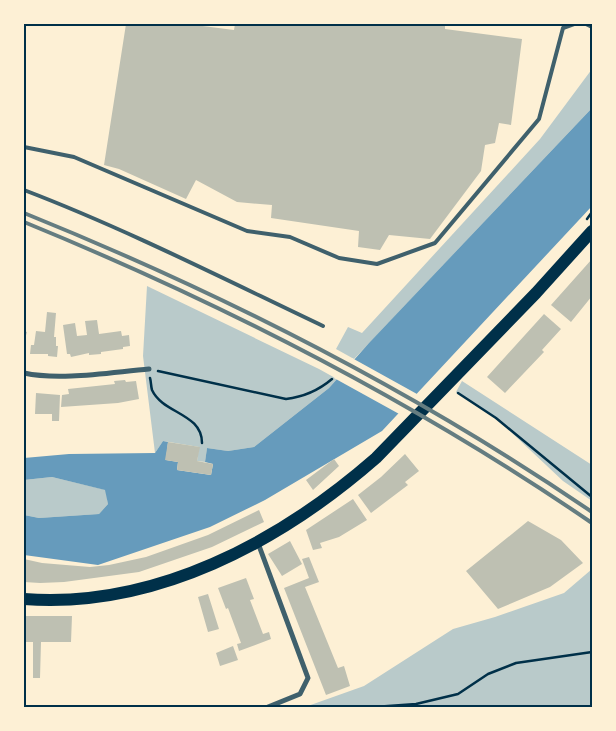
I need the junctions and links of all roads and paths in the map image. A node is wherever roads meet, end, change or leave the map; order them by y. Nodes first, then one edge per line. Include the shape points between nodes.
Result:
1 (574, 24) edge
2 (586, 24) edge
3 (592, 27) edge
4 (24, 148) edge
5 (24, 190) edge
6 (592, 231) edge
7 (323, 326) dead end
8 (149, 369) junction
9 (24, 373) edge
10 (332, 379) dead end
11 (446, 385) junction
12 (202, 443) dead end
13 (592, 497) edge
14 (258, 543) junction
15 (24, 599) edge
16 (592, 652) edge
17 (268, 707) edge
18 (374, 707) edge

1 - 4 lane via 564,28 539,119 435,243 377,264 339,258 290,237 246,231 74,158
2 - 3 lane
5 - 7 lane via 181,257
6 - 11 main road
8 - 9 street via 66,375
8 - 10 path via 286,399 297,398
8 - 12 path via 152,390 163,403 198,427
11 - 13 path via 496,418
11 - 14 main road via 357,474
14 - 15 main road via 201,568 137,590 79,598
14 - 17 street via 308,678 300,694
16 - 18 path via 516,663 488,674 458,694 416,704

